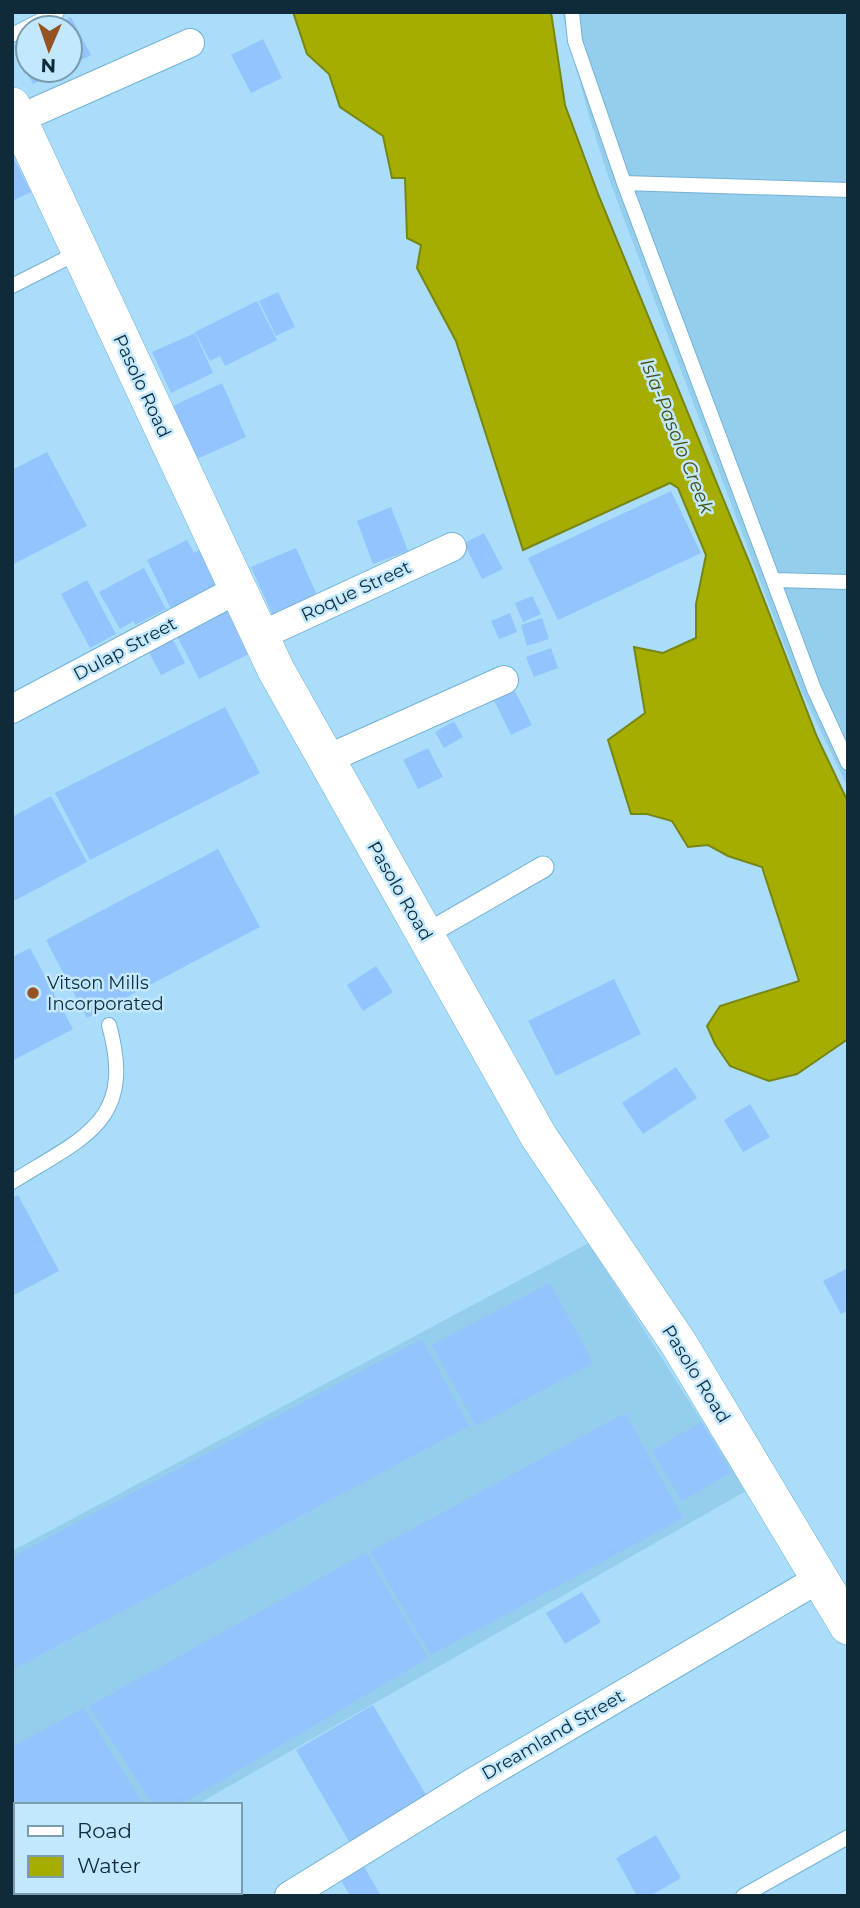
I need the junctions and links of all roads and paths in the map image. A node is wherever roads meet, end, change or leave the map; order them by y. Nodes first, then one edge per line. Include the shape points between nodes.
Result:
1 (57, 12) edge
2 (572, 12) edge
3 (12, 35) edge
4 (190, 43) dead end
5 (14, 116) edge
6 (624, 183) junction
7 (848, 190) edge
8 (79, 252) junction
9 (12, 286) edge
10 (452, 547) dead end
11 (775, 580) junction
12 (848, 582) edge
13 (238, 589) junction
14 (260, 636) junction
15 (504, 680) dead end
16 (12, 709) edge
17 (325, 760) junction
18 (848, 763) edge
19 (543, 867) dead end
20 (425, 935) junction
21 (109, 1024) dead end
22 (12, 1182) edge
23 (820, 1578) junction
24 (848, 1626) edge
25 (848, 1837) edge
26 (289, 1896) edge
27 (743, 1896) edge

1 - 3 lane
2 - 6 lane via 575,41
4 - 5 street
5 - 8 street, Pasolo Road
6 - 7 lane
6 - 11 lane
8 - 9 lane
8 - 13 street, Pasolo Road
10 - 14 street, Roque Street
11 - 12 lane
11 - 18 lane via 814,689
13 - 14 street, Pasolo Road
13 - 16 street, Dulap Street
14 - 17 street, Pasolo Road
15 - 17 street
17 - 20 street, Pasolo Road
19 - 20 street
20 - 23 street, Pasolo Road via 539,1137 679,1344
21 - 22 lane via 117,1053 116,1091 106,1114 85,1136
23 - 24 street, Pasolo Road
23 - 26 street, Dreamland Street
25 - 27 lane

